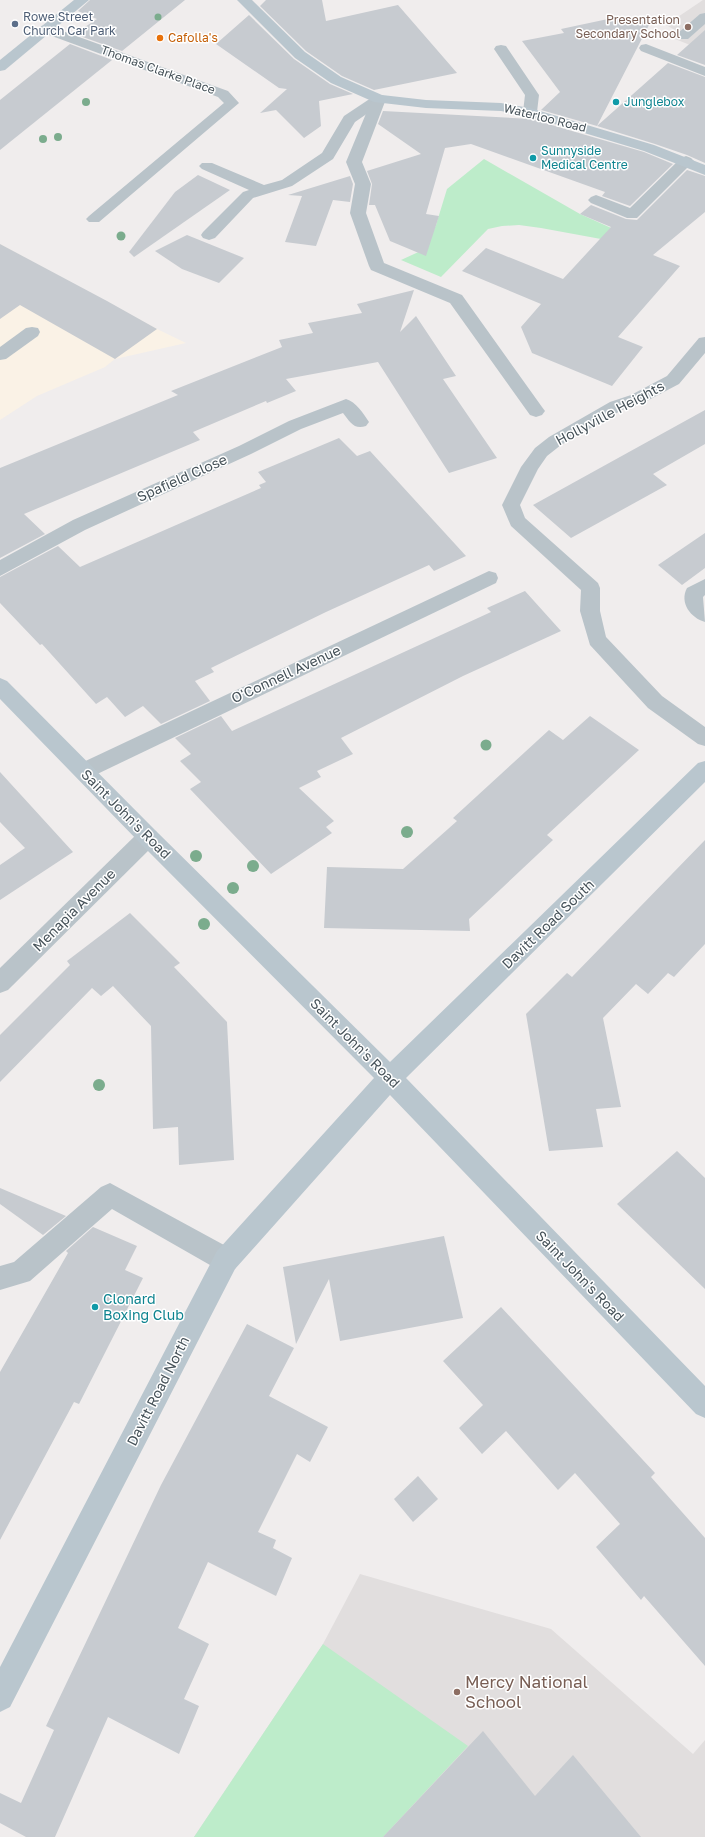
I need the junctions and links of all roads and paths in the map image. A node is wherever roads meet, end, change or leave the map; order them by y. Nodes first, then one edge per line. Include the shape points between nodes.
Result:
1 (82, 0) edge
2 (244, 0) edge
3 (705, 17) edge
4 (46, 29) junction
5 (683, 36) dead end
6 (646, 48) dead end
7 (500, 49) dead end
8 (3, 61) edge
9 (705, 72) edge
10 (378, 99) junction
11 (530, 112) junction
12 (686, 161) junction
13 (207, 166) dead end
14 (705, 170) edge
15 (263, 190) junction
16 (596, 200) dead end
17 (94, 220) dead end
18 (209, 235) dead end
19 (32, 332) dead end
20 (705, 342) edge
21 (0, 355) edge
22 (536, 411) dead end
23 (360, 422) dead end
24 (0, 569) edge
25 (489, 578) dead end
26 (705, 586) edge
27 (705, 616) edge
28 (0, 686) edge
29 (705, 738) edge
30 (705, 769) edge
31 (84, 771) junction
32 (148, 837) junction
33 (0, 983) edge
34 (390, 1078) junction
35 (226, 1260) junction
36 (0, 1278) edge
37 (705, 1405) edge
38 (0, 1696) edge

1 - 4 street
2 - 10 street, Waterloo Road via 300,54 336,80
3 - 5 street
4 - 8 street
4 - 17 street, Thomas Clarke Place via 223,94 232,103
6 - 9 street
7 - 11 street via 532,94
10 - 11 street, Waterloo Road via 501,107
10 - 15 street via 349,119 328,156 287,184
10 - 22 street via 354,162 363,184 358,213 377,266 456,299
11 - 12 street, Waterloo Road via 607,134
12 - 14 street, Waterloo Road
12 - 16 street via 632,215
13 - 15 street
15 - 18 street via 248,194
19 - 21 street
20 - 29 street, Hollyville Heights via 673,380 636,400 616,406 555,441 541,452 530,467 511,505 516,521 591,588 590,611 597,640 655,702
23 - 24 street, Spafield Close via 346,405 295,424 246,450 79,525
25 - 31 street, O'Connell Avenue
26 - 27 street via 694,593 693,600 696,608
28 - 31 street, Saint John's Road
30 - 34 street, Davitt Road South
31 - 32 street, Saint John's Road
32 - 33 street, Menapia Avenue
32 - 34 street, Saint John's Road
34 - 35 street, Davitt Road North
34 - 37 street, Saint John's Road
35 - 36 street via 110,1195 21,1272
35 - 38 street, Davitt Road North

